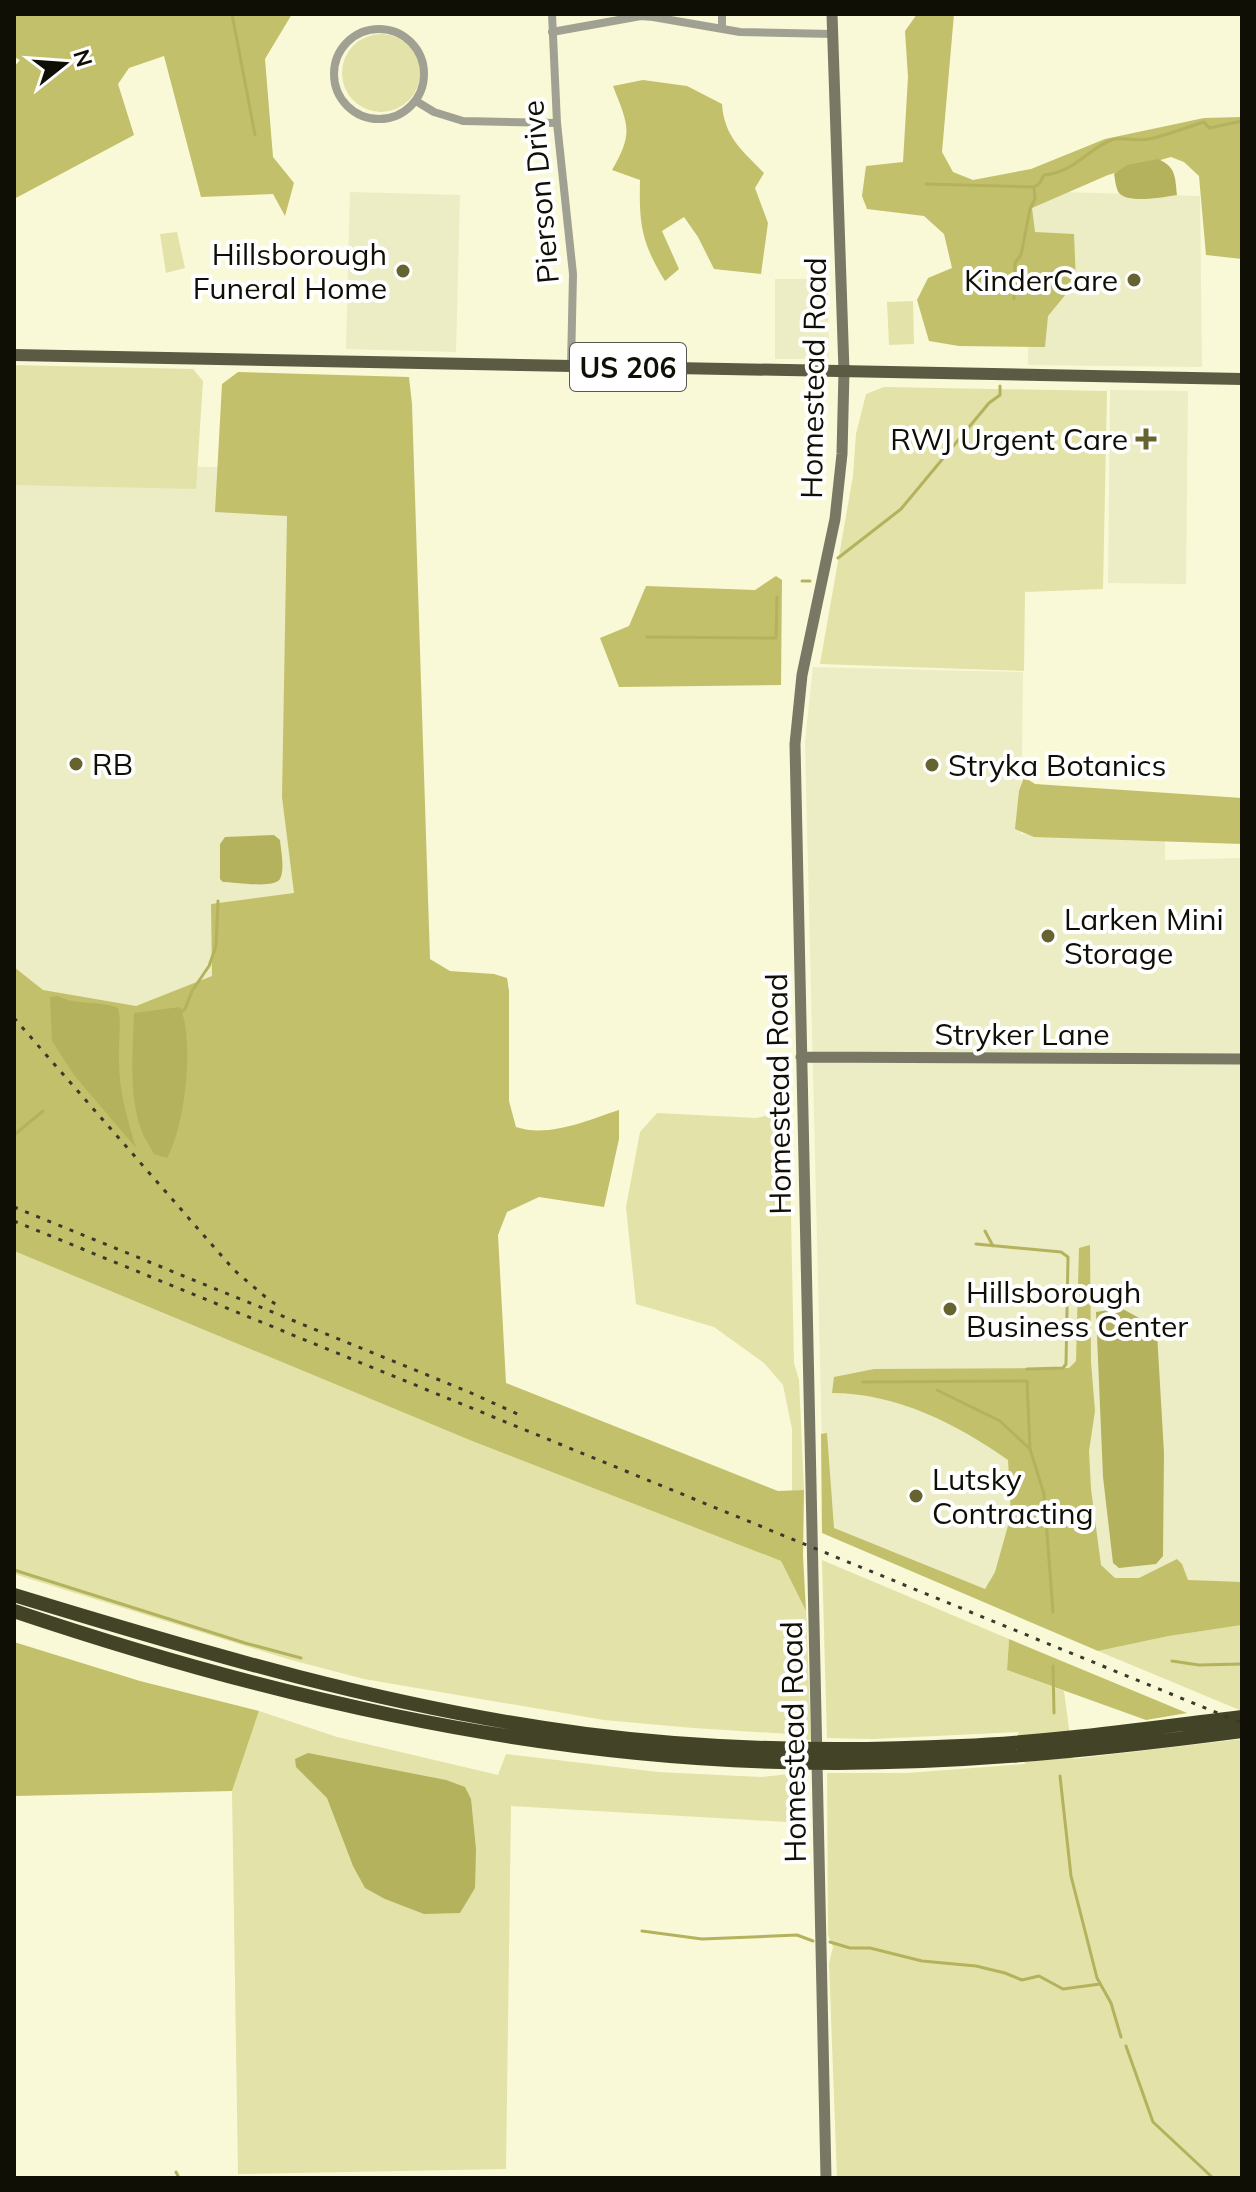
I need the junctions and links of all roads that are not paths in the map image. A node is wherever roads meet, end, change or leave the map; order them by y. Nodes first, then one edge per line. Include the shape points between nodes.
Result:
1 (552, 14) edge
2 (722, 14) edge
3 (832, 14) edge
4 (722, 29) junction
5 (552, 32) junction
6 (833, 34) junction
7 (416, 101) junction
8 (557, 123) junction
9 (14, 355) edge
10 (571, 366) junction
11 (844, 371) junction
12 (1242, 379) edge
13 (801, 1057) junction
14 (1242, 1059) edge
15 (14, 1595) edge
16 (14, 1611) edge
17 (1242, 1717) edge
18 (1242, 1731) edge
19 (779, 1755) junction
20 (851, 1756) junction
21 (826, 2178) edge

1 - 5 street, Pierson Drive
2 - 4 street
3 - 6 street, Homestead Road
4 - 5 street via 641,16
4 - 6 street
5 - 8 street, Pierson Drive
6 - 11 street, Homestead Road
7 - 7 street via 423,88 423,60 406,37 393,31 365,31 341,49 334,79 347,106 360,115 391,118
7 - 8 street via 450,119
8 - 10 street, Pierson Drive via 573,274
9 - 10 main road, US 206
10 - 11 main road, US 206
11 - 12 main road, US 206
11 - 13 street, Homestead Road via 839,487 796,726
13 - 14 street, Stryker Lane
13 - 21 street, Homestead Road
15 - 19 highway via 222,1658 429,1709 588,1734
16 - 19 highway via 184,1665 447,1727 654,1755
17 - 20 highway
18 - 20 highway via 965,1760
19 - 20 highway

